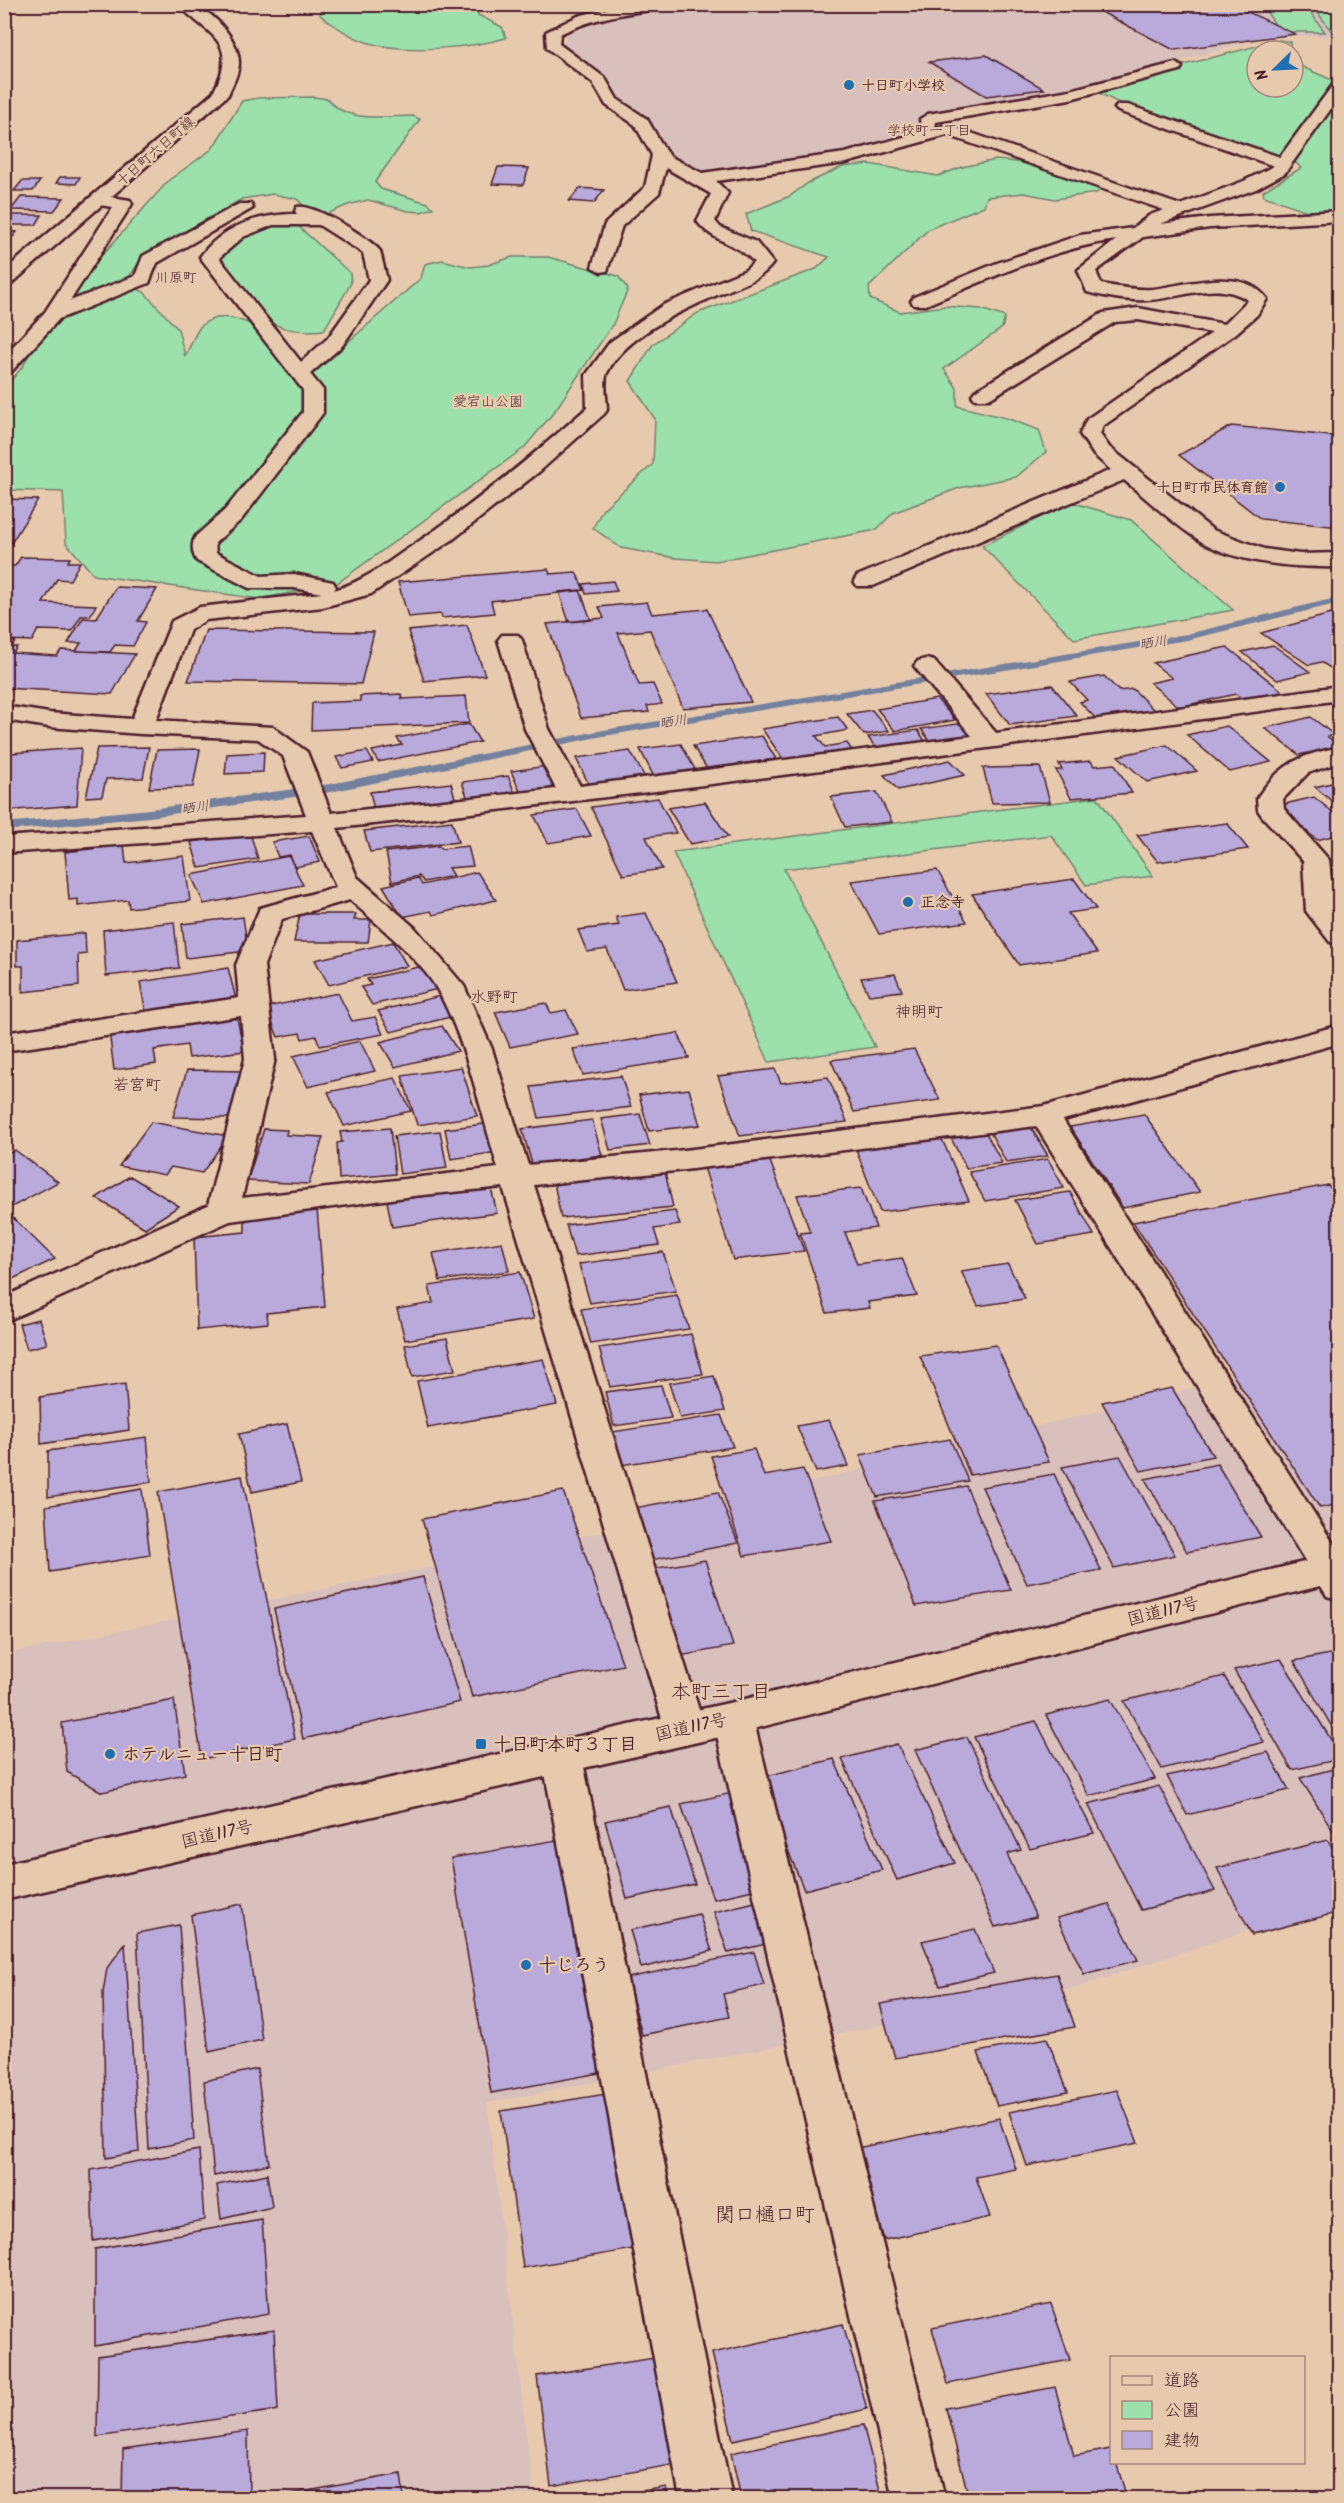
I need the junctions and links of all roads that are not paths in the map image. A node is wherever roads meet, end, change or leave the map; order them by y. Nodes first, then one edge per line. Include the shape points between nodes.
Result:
1 (185, 4) edge
2 (669, 4) edge
3 (1175, 67) dead end
4 (1340, 85) edge
5 (1123, 108) dead end
6 (948, 130) junction
7 (660, 155) junction
8 (1284, 164) junction
9 (696, 179) junction
10 (98, 200) junction
11 (1182, 210) junction
12 (1340, 216) edge
13 (323, 220) junction
14 (1137, 232) junction
15 (601, 267) dead end
16 (4, 281) edge
17 (920, 301) dead end
18 (52, 315) junction
19 (1228, 330) junction
20 (4, 368) edge
21 (301, 372) junction
22 (982, 395) dead end
23 (1126, 471) junction
24 (1340, 560) edge
25 (378, 579) junction
26 (865, 581) dead end
27 (510, 640) dead end
28 (926, 666) dead end
29 (1340, 693) edge
30 (4, 713) edge
31 (141, 727) junction
32 (989, 741) junction
33 (1340, 754) edge
34 (572, 795) junction
35 (316, 814) junction
36 (4, 845) edge
37 (353, 891) junction
38 (1340, 936) edge
39 (254, 1005) junction
40 (1340, 1034) edge
41 (4, 1042) edge
42 (1045, 1115) junction
43 (515, 1176) junction
44 (222, 1211) junction
45 (4, 1311) edge
46 (1336, 1574) edge
47 (733, 1718) junction
48 (685, 1729) junction
49 (562, 1757) junction
50 (4, 1882) edge
51 (706, 2499) edge
52 (919, 2499) edge

1 - 10 main road, 十日町六日町線 via 230,46 231,73 220,94
2 - 7 main road via 605,10 576,20 553,32 552,45 600,81 603,94 618,109 641,122
3 - 6 main road via 1070,94 928,119 928,124
4 - 8 main road
5 - 8 main road
6 - 9 main road via 846,158
6 - 11 main road
7 - 9 main road
7 - 15 main road via 653,189 614,224
8 - 11 main road via 1250,185
9 - 25 main road via 713,184 720,193 706,221 714,231 750,246 764,263 752,274 670,309 617,346 596,375 597,410 533,467
10 - 16 main road, 十日町六日町線
10 - 18 main road via 124,204
11 - 14 main road via 1156,219
12 - 14 main road via 1210,223
13 - 18 main road via 289,204 267,203 239,209 149,260 143,279
13 - 21 main road via 371,251 378,280 335,342
13 - 21 main road via 261,221 232,234 209,257
14 - 17 main road via 1086,239 1002,267
14 - 19 main road via 1087,270 1093,288 1126,295 1211,284 1246,289 1258,298 1250,311
18 - 20 main road
19 - 22 main road via 1138,314 1110,317
19 - 23 main road via 1094,423 1090,434 1101,451
21 - 25 main road via 313,390 313,413 233,515 204,541 205,556 257,583 294,581 333,587
23 - 24 main road via 1205,535 1227,545 1300,561
23 - 26 main road
25 - 31 main road via 363,589 323,600 200,614 180,626
27 - 34 main road via 537,729
28 - 32 main road
29 - 32 main road
30 - 31 main road
31 - 35 main road via 264,732 294,752
32 - 34 main road
33 - 38 main road via 1296,767 1270,798 1271,810 1316,860 1320,911
34 - 35 main road
35 - 36 main road
35 - 37 main road
37 - 39 main road via 270,914 250,965
37 - 43 main road via 405,934 450,987 477,1049
39 - 41 main road
39 - 44 main road via 260,1059
40 - 42 main road
42 - 43 main road via 676,1161
42 - 46 main road
43 - 44 main road
43 - 48 main road
44 - 45 main road
46 - 47 main road, 国道117号
47 - 48 main road, 国道117号
47 - 52 main road
48 - 49 main road, 国道117号
49 - 50 main road, 国道117号
49 - 51 main road

